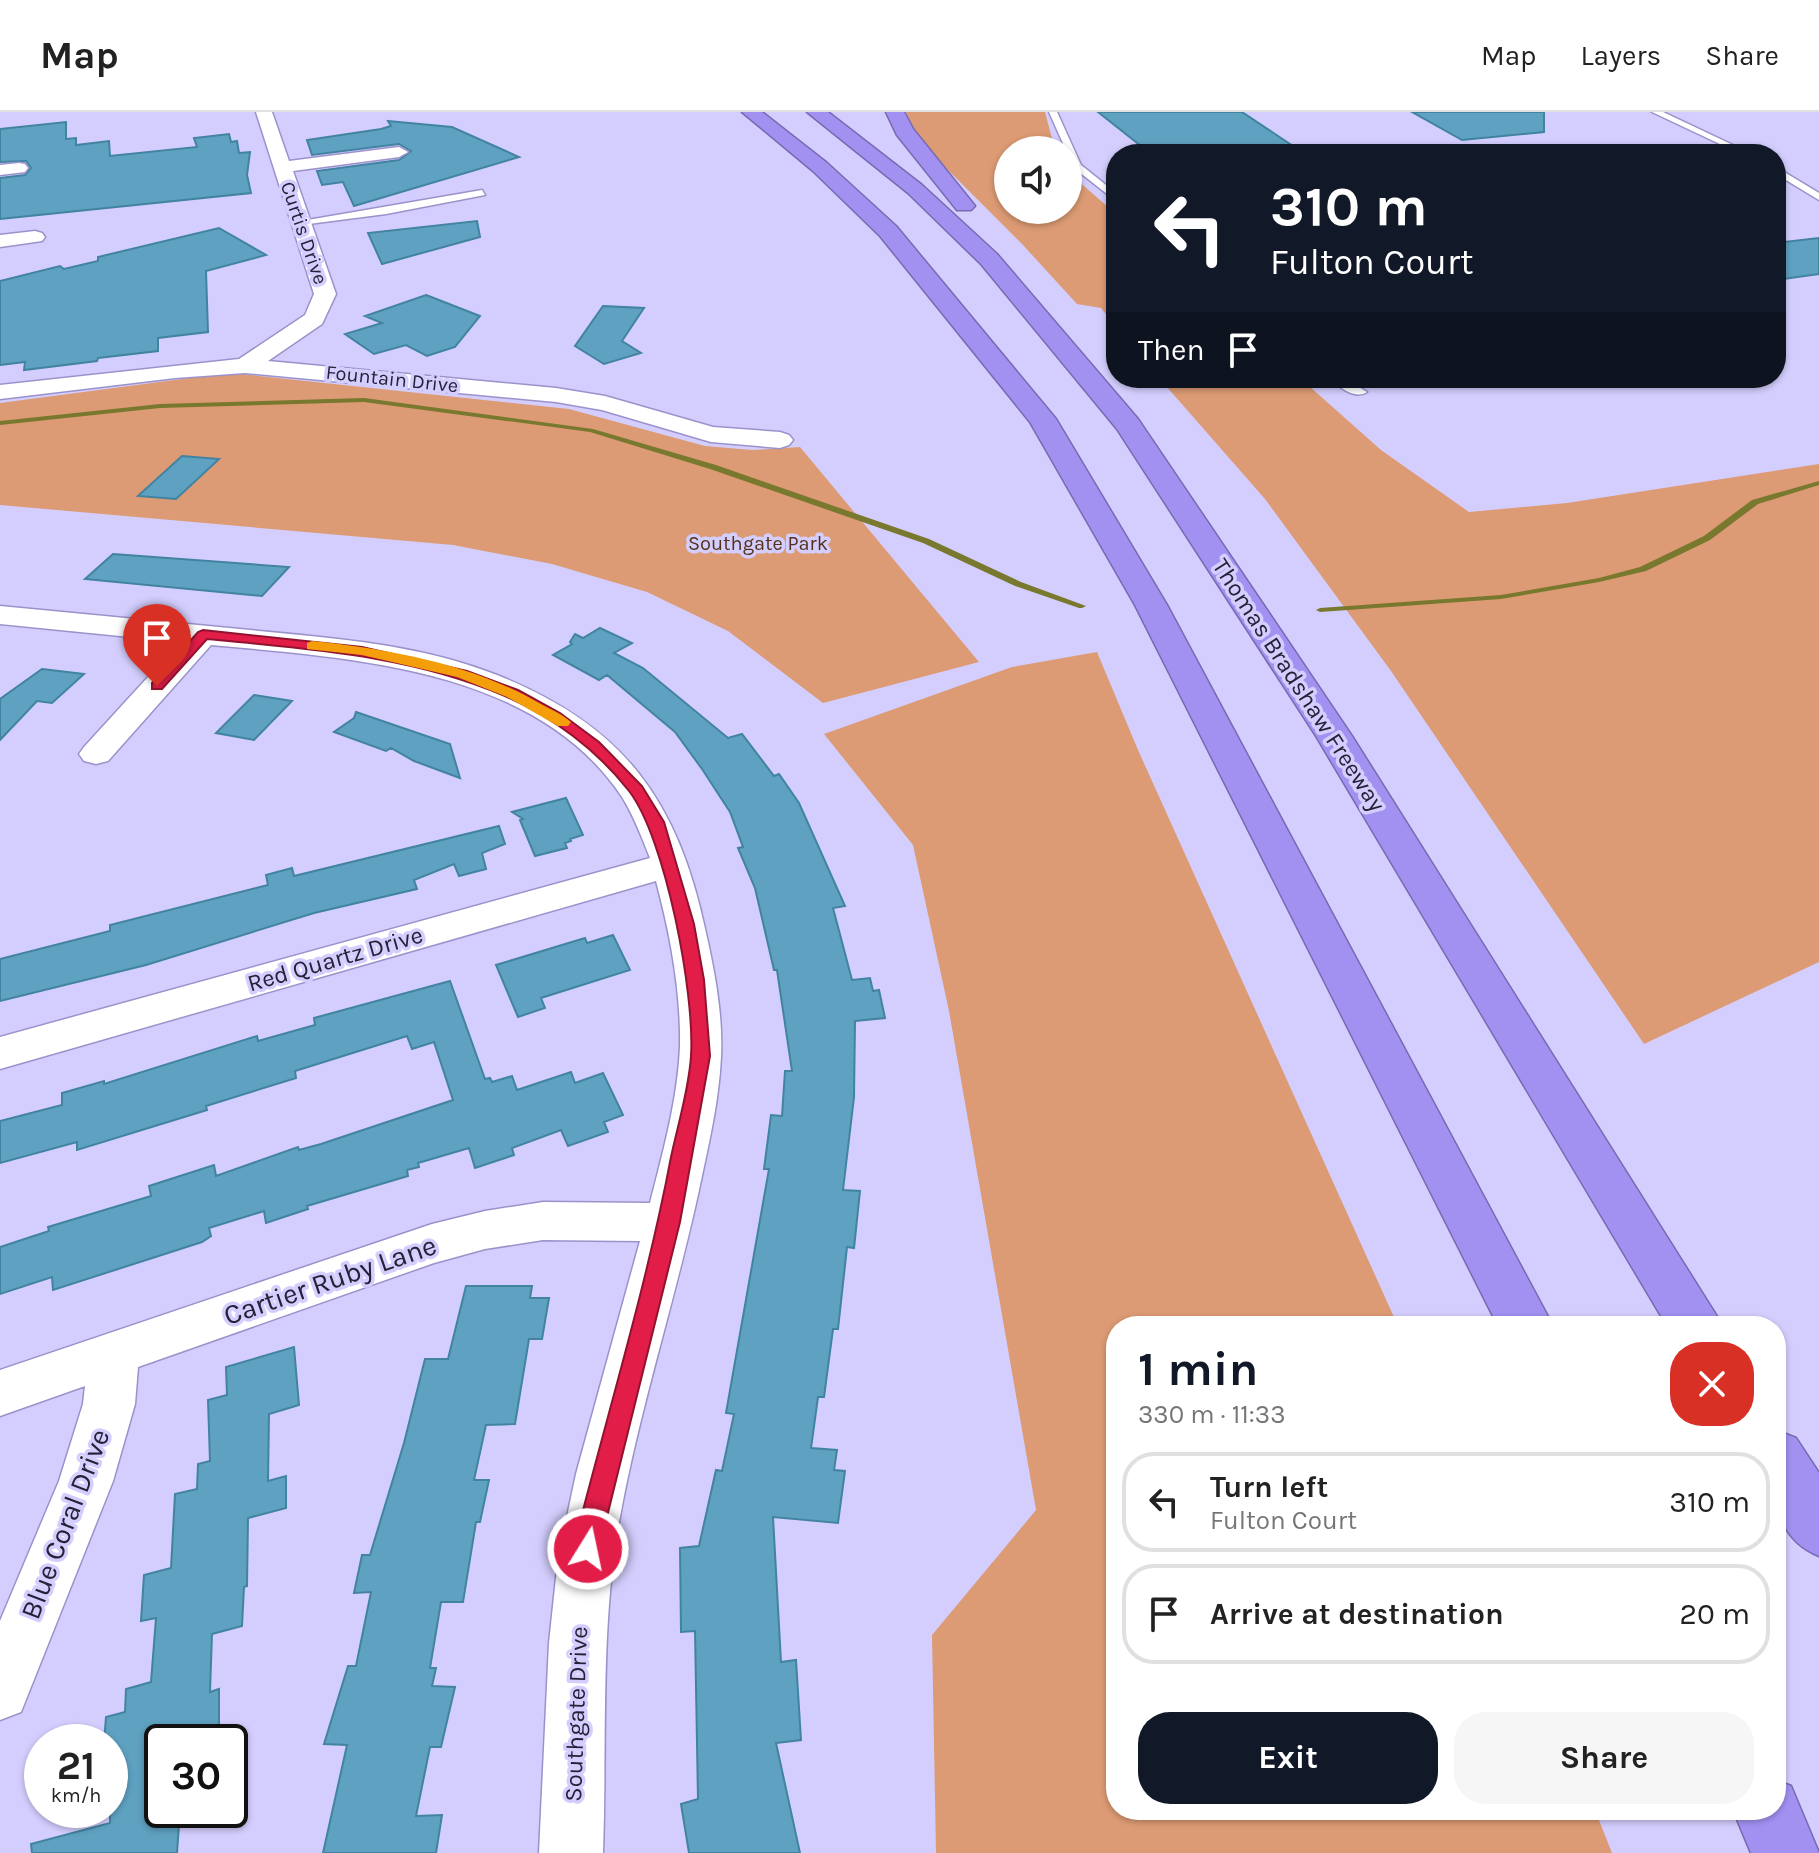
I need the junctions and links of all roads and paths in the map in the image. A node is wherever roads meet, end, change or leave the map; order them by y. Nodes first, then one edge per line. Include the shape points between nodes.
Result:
1 (264, 112) edge
2 (751, 112) edge
3 (816, 112) edge
4 (895, 112) edge
5 (1053, 112) edge
6 (1656, 112) edge
7 (1726, 144) edge
8 (399, 152) dead end
9 (281, 167) junction
10 (1786, 176) edge
11 (1106, 190) edge
12 (482, 193) dead end
13 (1819, 197) edge
14 (301, 222) junction
15 (35, 237) dead end
16 (0, 241) edge
17 (989, 259) junction
18 (245, 366) junction
19 (1351, 388) edge
20 (0, 392) edge
21 (1361, 392) dead end
22 (780, 440) dead end
23 (0, 615) edge
24 (203, 635) junction
25 (96, 754) dead end
26 (670, 865) junction
27 (0, 1053) edge
28 (669, 1222) junction
29 (1521, 1316) edge
30 (1690, 1316) edge
31 (114, 1354) junction
32 (0, 1393) edge
33 (1786, 1473) edge
34 (1819, 1527) edge
35 (0, 1691) edge
36 (1771, 1820) edge
37 (571, 1853) edge
38 (1786, 1853) edge

1 - 9 street, Curtis Drive
2 - 29 highway via 888,231 1042,419 1151,605
3 - 17 highway, Thomas Bradshaw Freeway via 915,189
4 - 17 highway via 904,131 960,199
5 - 11 lane via 1077,166
6 - 7 lane
8 - 9 street
9 - 14 street, Curtis Drive
10 - 13 lane
12 - 14 lane
14 - 18 street, Curtis Drive via 325,294 322,304 314,319
15 - 16 street
17 - 30 highway, Thomas Bradshaw Freeway via 1128,425 1243,595
18 - 20 street, Fountain Drive
18 - 22 street, Fountain Drive via 556,395 605,403 711,434
19 - 21 lane
23 - 24 street, Southgate Drive
24 - 25 street
24 - 26 street, Southgate Drive via 362,651 462,674 513,693 555,716 616,765 656,822
26 - 27 street, Red Quartz Drive
26 - 28 street, Southgate Drive via 695,980 701,1056
28 - 31 street, Cartier Ruby Lane via 543,1221 485,1230
28 - 37 street, Southgate Drive via 593,1518 583,1580 576,1643
31 - 32 street, Cartier Ruby Lane
31 - 35 street, Blue Coral Drive via 109,1404 86,1481
33 - 34 highway
36 - 38 highway

